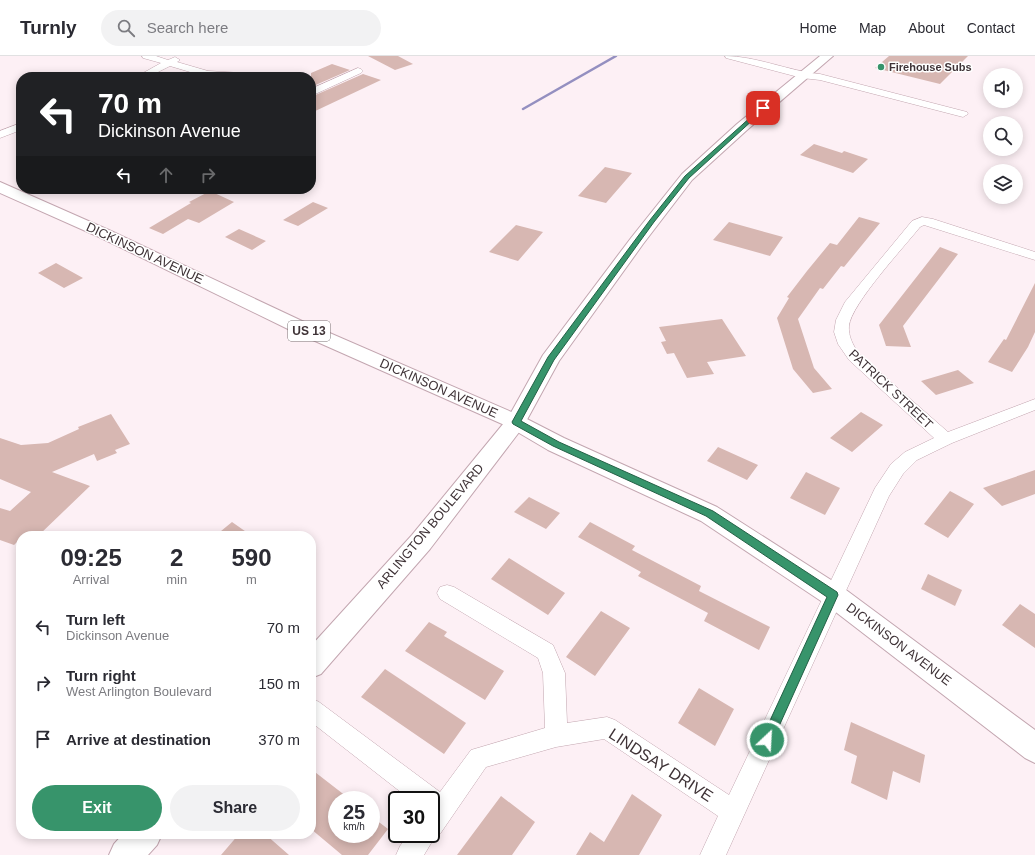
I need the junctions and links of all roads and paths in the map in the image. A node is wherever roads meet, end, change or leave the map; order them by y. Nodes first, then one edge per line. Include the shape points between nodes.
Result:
1 (146, 56) edge
2 (183, 56) edge
3 (729, 56) edge
4 (827, 56) edge
5 (170, 63) junction
6 (194, 70) junction
7 (358, 71) dead end
8 (151, 72) edge
9 (189, 72) edge
10 (200, 72) edge
11 (802, 75) junction
12 (316, 90) edge
13 (961, 116) dead end
14 (16, 128) edge
15 (0, 135) edge
16 (0, 187) edge
17 (1035, 256) edge
18 (1035, 404) edge
19 (516, 422) junction
20 (946, 439) junction
21 (447, 593) dead end
22 (833, 595) junction
23 (316, 659) edge
24 (316, 713) edge
25 (556, 736) junction
26 (1035, 748) edge
27 (407, 791) edge
28 (733, 812) junction
29 (440, 813) edge
30 (141, 839) edge
31 (418, 843) edge
32 (125, 855) edge
33 (409, 855) edge
34 (713, 855) edge

1 - 5 street
2 - 5 street
3 - 11 street
4 - 11 main road, ARLINGTON BOULEVARD
5 - 6 street
5 - 8 street
6 - 9 street
6 - 10 street
7 - 12 street
11 - 13 street via 817,81
11 - 19 main road, ARLINGTON BOULEVARD via 687,177 550,359
14 - 15 street
16 - 19 main road, DICKINSON AVENUE / US 13 via 295,325
17 - 20 street, PATRICK STREET via 922,221 916,224 843,317 840,327 846,346 854,357
18 - 20 street
19 - 22 main road, DICKINSON AVENUE / US 13 via 556,444 709,514
19 - 23 main road, ARLINGTON BOULEVARD via 421,542
20 - 22 street via 911,456 896,469 881,493
21 - 25 street via 546,652 554,673
22 - 26 main road, DICKINSON AVENUE / US 13
22 - 28 street
24 - 27 street
25 - 28 street, LINDSAY DRIVE via 607,728
25 - 29 street, LINDSAY DRIVE via 479,758
28 - 34 street
30 - 32 main road
31 - 33 street

